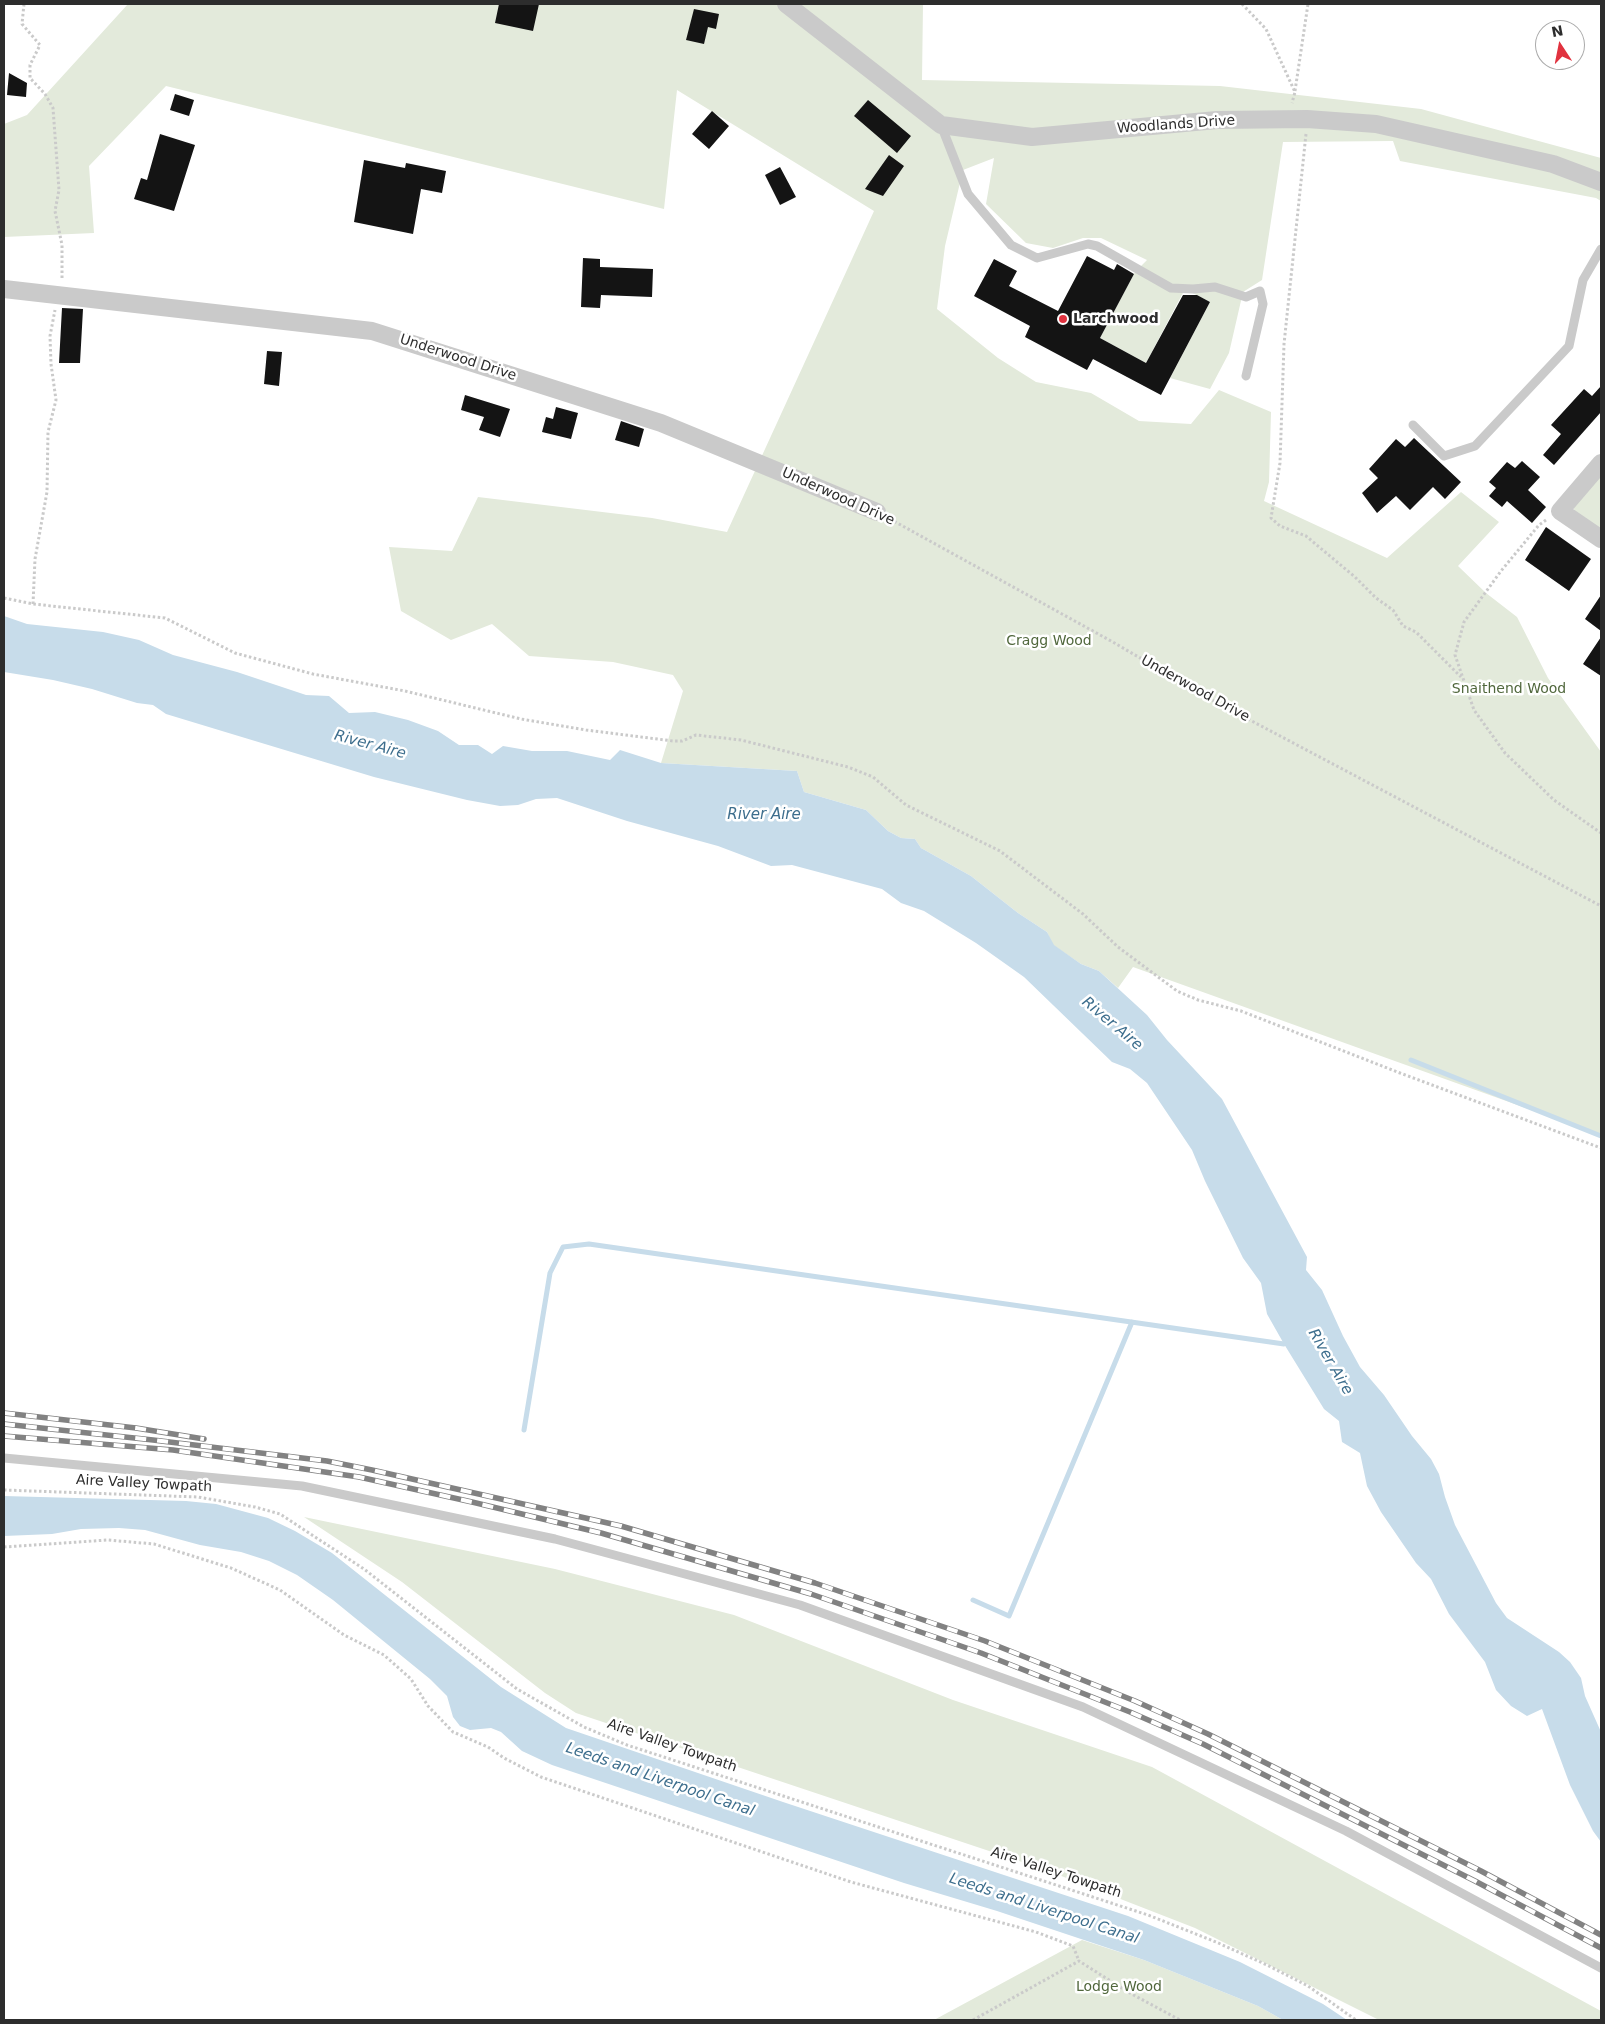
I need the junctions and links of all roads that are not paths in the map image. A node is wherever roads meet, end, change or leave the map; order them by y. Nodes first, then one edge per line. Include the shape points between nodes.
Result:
1 (786, 4) edge
2 (941, 125) junction
3 (1601, 182) edge
4 (1601, 248) edge
5 (4, 289) edge
6 (1246, 376) dead end
7 (1413, 425) dead end
8 (1601, 463) edge
9 (877, 512) road end
10 (1601, 538) edge
11 (4, 1458) edge
12 (1601, 1968) edge

1 - 2 street
2 - 3 street, Woodlands Drive via 1032,137 1217,120 1307,119 1376,124 1553,164
2 - 6 lane via 968,194 1011,245 1037,258 1088,244 1172,288 1215,287 1246,297 1260,291 1264,304
4 - 7 lane via 1583,280 1569,346 1475,446 1444,456
5 - 9 street, Underwood Drive via 372,331 662,423
8 - 10 street via 1560,511
11 - 12 lane via 302,1486 555,1539 800,1604 1083,1707 1346,1831

